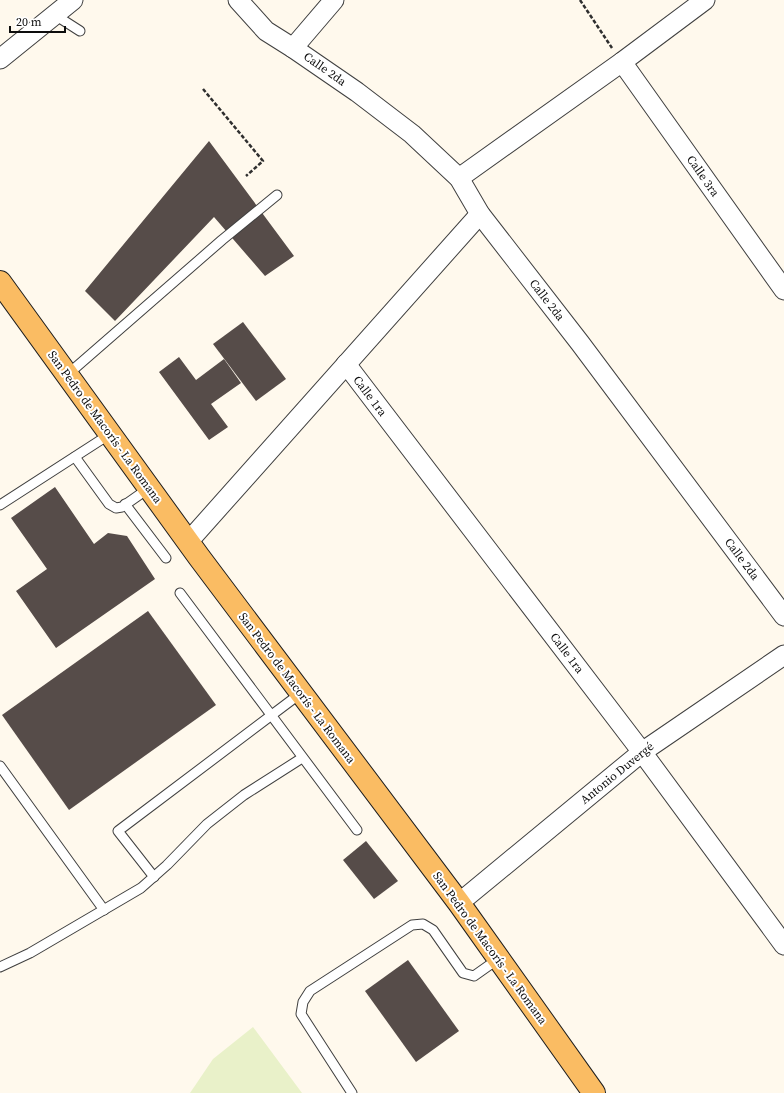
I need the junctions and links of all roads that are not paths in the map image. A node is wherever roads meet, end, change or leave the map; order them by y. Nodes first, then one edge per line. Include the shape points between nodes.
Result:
1 (238, 0) edge
2 (334, 0) edge
3 (704, 0) edge
4 (65, 5) edge
5 (80, 31) dead end
6 (293, 48) junction
7 (0, 59) edge
8 (622, 62) junction
9 (459, 178) junction
10 (277, 195) dead end
11 (480, 214) junction
12 (0, 282) edge
13 (784, 290) edge
14 (346, 364) junction
15 (67, 375) junction
16 (110, 434) junction
17 (75, 457) junction
18 (149, 488) junction
19 (125, 504) junction
20 (0, 505) edge
21 (188, 542) junction
22 (166, 558) dead end
23 (180, 593) dead end
24 (784, 616) edge
25 (784, 655) edge
26 (301, 693) junction
27 (271, 716) junction
28 (642, 752) junction
29 (302, 758) junction
30 (0, 766) edge
31 (357, 830) dead end
32 (154, 877) junction
33 (459, 903) junction
34 (104, 910) junction
35 (784, 945) edge
36 (498, 959) junction
37 (0, 967) edge
38 (352, 1093) edge
39 (594, 1093) edge

1 - 6 street, Calle 2da via 266,31
2 - 6 street
3 - 8 street
4 - 5 lane
4 - 7 street
6 - 9 street, Calle 2da via 412,134
8 - 9 street
8 - 13 street, Calle 3ra
9 - 11 street, Calle 2da
10 - 15 lane
11 - 14 street
11 - 24 street, Calle 2da
12 - 15 main road, San Pedro de Macorís - La Romana
14 - 21 street
14 - 28 street, Calle 1ra
15 - 16 main road, San Pedro de Macorís - La Romana
16 - 17 lane
16 - 18 main road, San Pedro de Macorís - La Romana
17 - 19 lane via 109,504 116,508
17 - 20 lane
18 - 19 lane
18 - 21 main road, San Pedro de Macorís - La Romana
19 - 22 lane
21 - 26 main road, San Pedro de Macorís - La Romana
23 - 27 lane
25 - 28 street, Antonio Duvergé
26 - 27 lane
26 - 33 main road, San Pedro de Macorís - La Romana
27 - 29 lane
27 - 32 lane via 118,831
28 - 33 street, Antonio Duvergé
28 - 35 street, Calle 1ra
29 - 31 lane
29 - 32 lane via 244,795 207,824
30 - 34 lane
32 - 34 lane via 141,888
33 - 36 main road, San Pedro de Macorís - La Romana
34 - 37 lane via 30,953
36 - 38 lane via 474,976 463,973 433,930 423,924 412,925 310,991 303,1002 301,1014
36 - 39 main road, San Pedro de Macorís - La Romana

